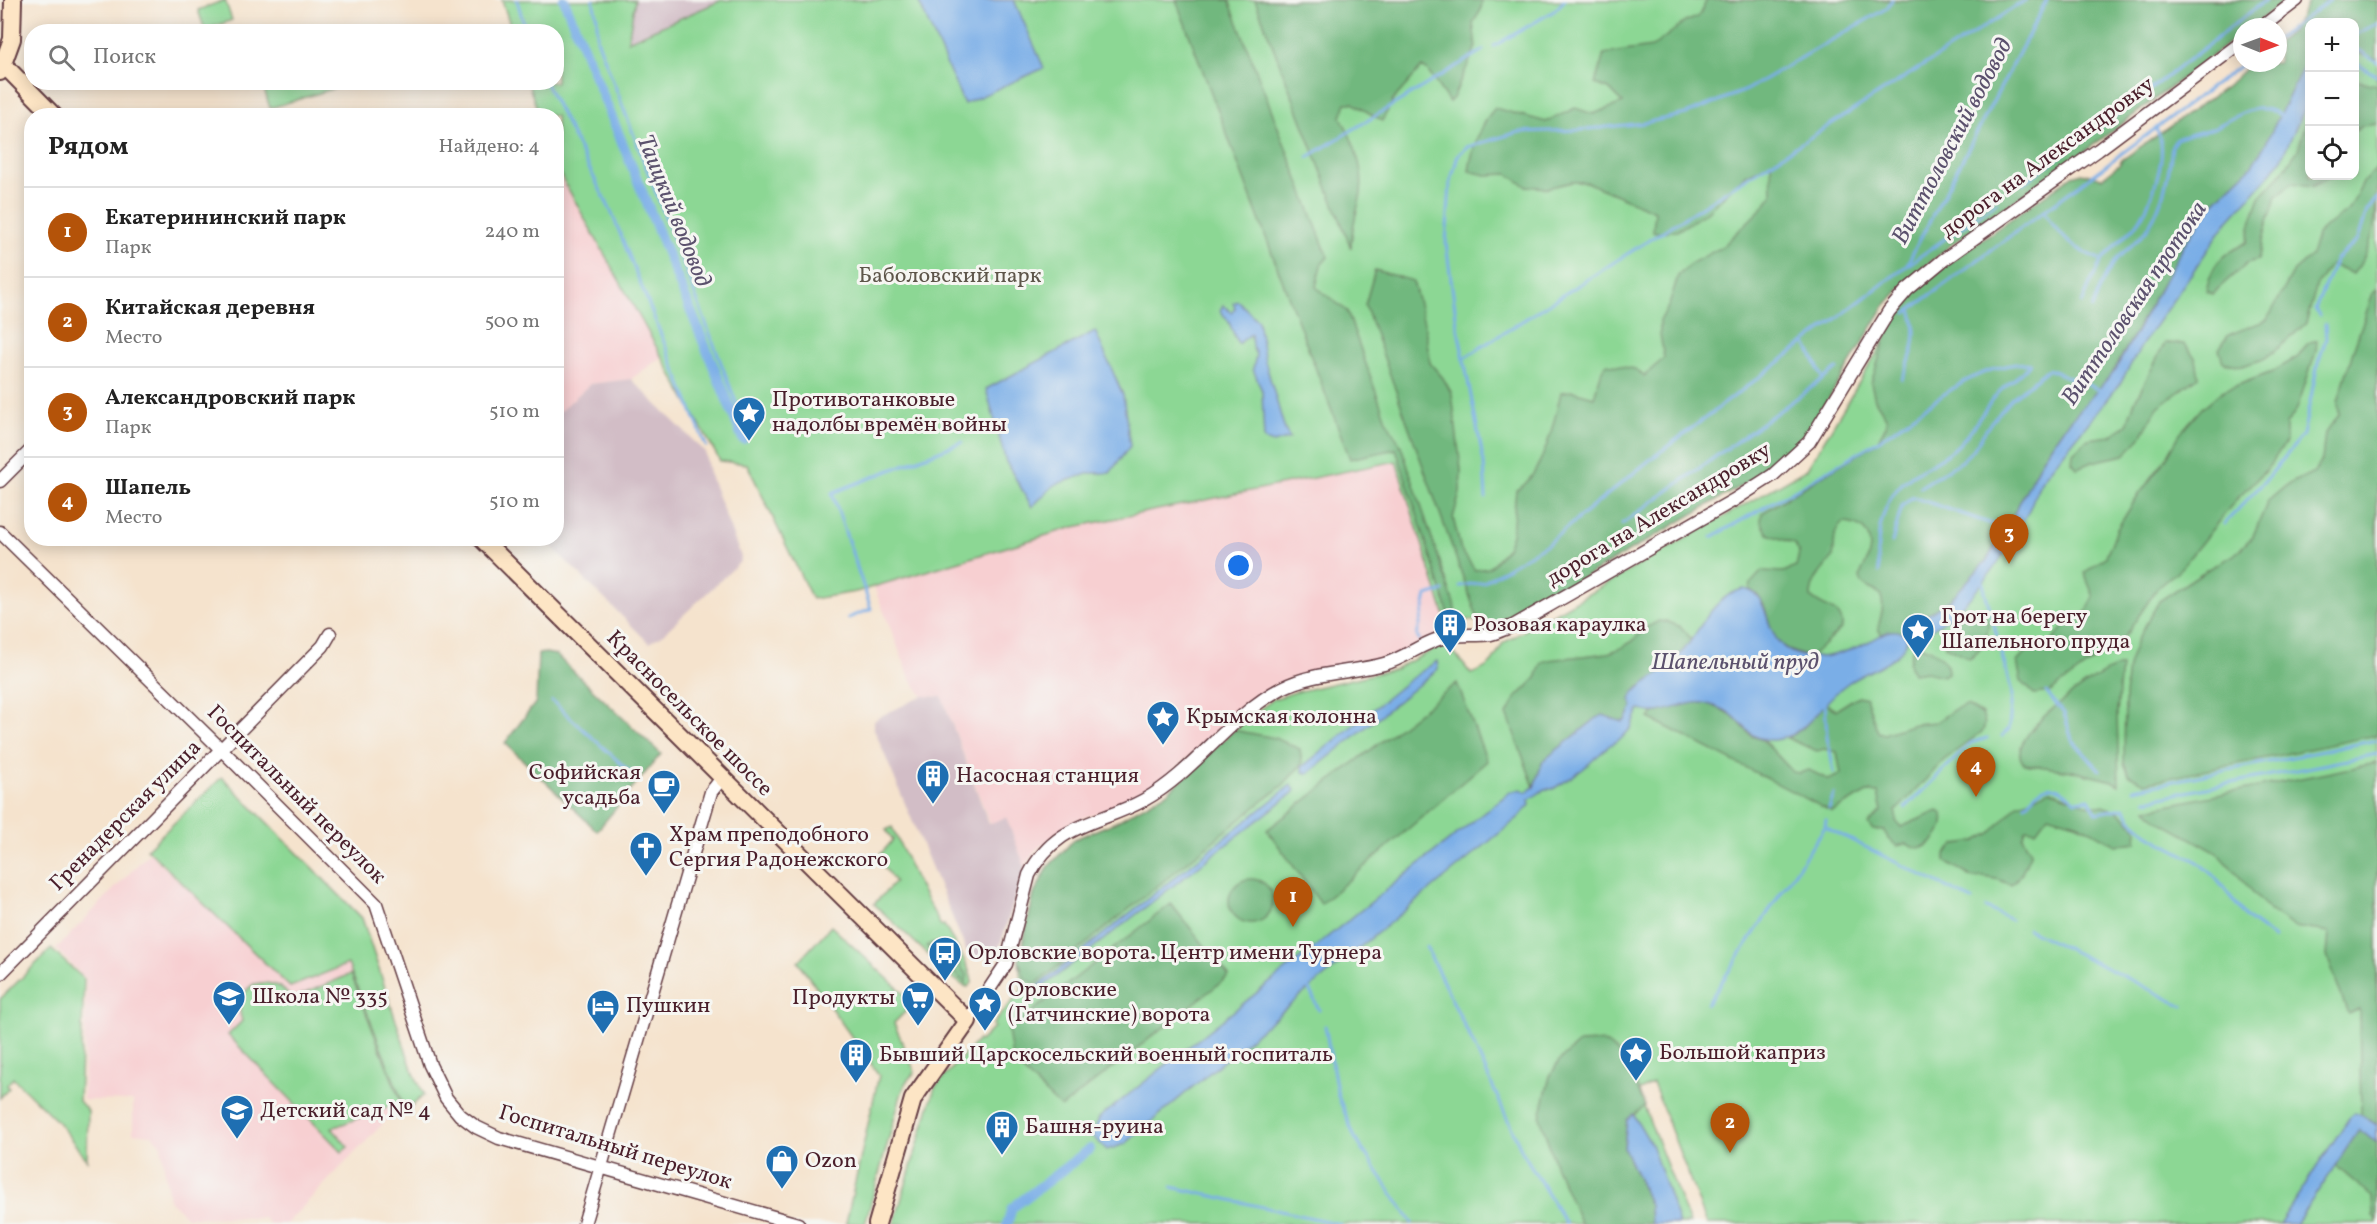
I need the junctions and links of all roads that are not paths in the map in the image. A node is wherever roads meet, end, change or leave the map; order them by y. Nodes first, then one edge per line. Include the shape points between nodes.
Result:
1 (13, 0) edge
2 (2297, 0) edge
3 (2274, 18) edge
4 (2233, 49) edge
5 (1, 66) edge
6 (24, 88) edge
7 (26, 90) edge
8 (46, 108) edge
9 (24, 457) edge
10 (0, 481) edge
11 (0, 533) edge
12 (489, 546) edge
13 (330, 634) dead end
14 (221, 749) junction
15 (722, 778) junction
16 (0, 974) edge
17 (968, 1021) junction
18 (601, 1168) junction
19 (584, 1224) edge
20 (798, 1224) edge
21 (877, 1224) edge

1 - 5 main road via 12,33
2 - 3 street
4 - 17 street, дорога на Александровку via 1906,290 1889,311 1809,442 1773,475 1513,626 1494,633 1437,639 1389,663 1297,681 1281,688 1146,799 1056,840 1029,875 1006,964
5 - 6 main road
7 - 8 main road
9 - 10 street
11 - 14 street, Госпитальный переулок
12 - 15 main road, Красносельское шоссе
13 - 14 street, Гренадерская улица via 323,646
14 - 16 street, Гренадерская улица
14 - 18 street, Госпитальный переулок via 376,904 430,1065 446,1098 460,1115 499,1138
15 - 17 main road, Красносельское шоссе
15 - 18 street via 711,792
17 - 21 main road via 913,1100
18 - 19 street
18 - 20 street, Госпитальный переулок

